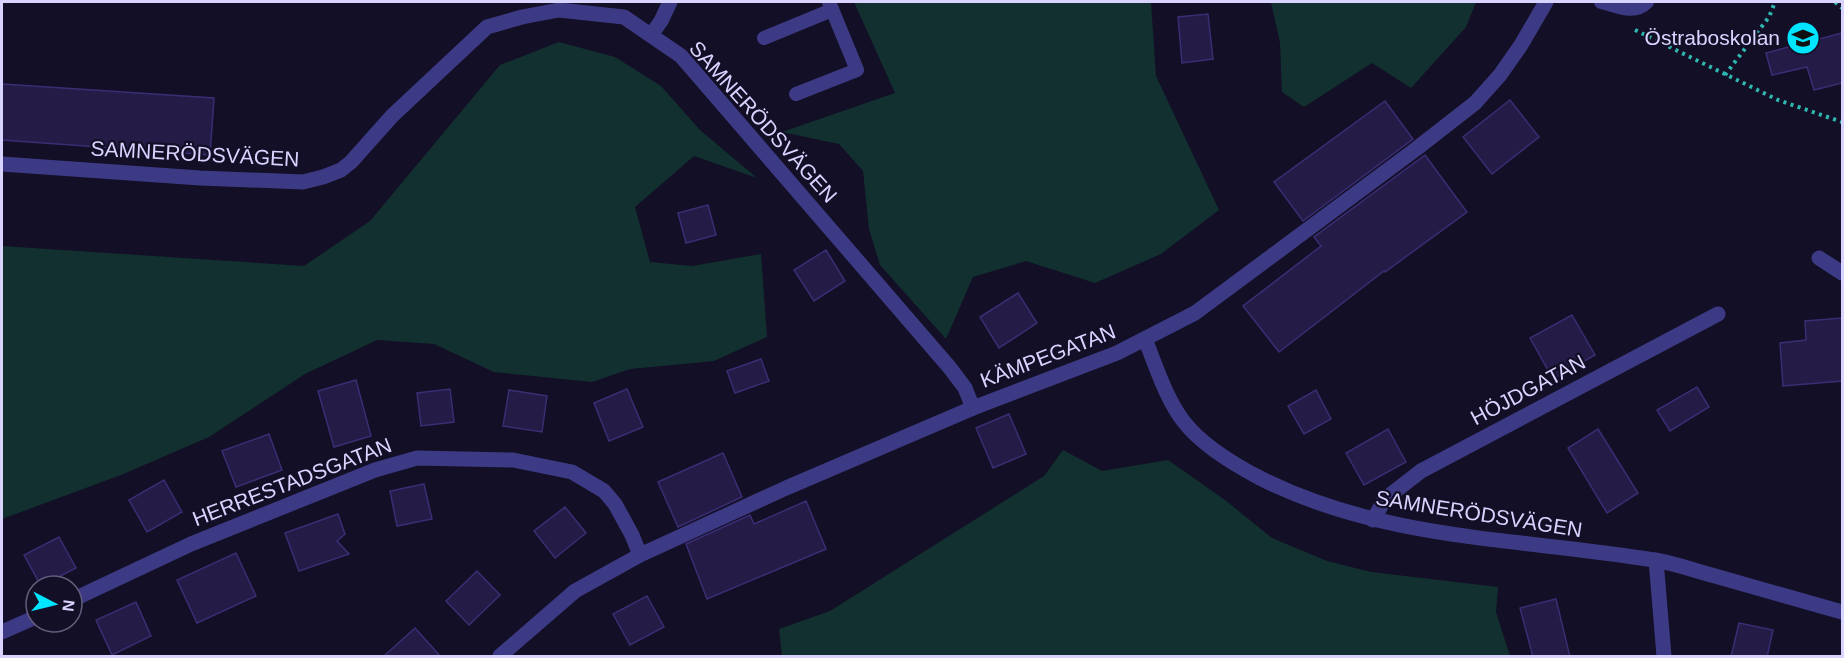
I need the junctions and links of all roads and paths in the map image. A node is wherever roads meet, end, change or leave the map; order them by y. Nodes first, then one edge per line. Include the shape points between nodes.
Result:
1 (670, 2) edge
2 (1546, 2) edge
3 (1601, 2) edge
4 (1647, 2) edge
5 (1775, 2) edge
6 (1835, 2) edge
7 (830, 6) edge
8 (1842, 8) edge
9 (1632, 29) dead end
10 (651, 35) junction
11 (764, 38) dead end
12 (1725, 75) junction
13 (796, 94) dead end
14 (1842, 122) edge
15 (2, 164) edge
16 (1819, 258) dead end
17 (1842, 273) edge
18 (1718, 314) dead end
19 (1145, 339) junction
20 (973, 408) junction
21 (1373, 520) junction
22 (640, 555) junction
23 (1656, 560) junction
24 (84, 594) edge
25 (1842, 612) edge
26 (24, 622) edge
27 (2, 632) edge
28 (500, 657) edge
29 (1664, 657) edge

1 - 10 street
2 - 19 street, KÄMPEGATAN via 1500,75 1475,103 1195,313
3 - 4 lane via 1632,10
5 - 12 path via 1769,17
6 - 8 path
7 - 11 lane
7 - 13 lane via 856,70
9 - 12 path
10 - 15 street, SAMNERÖDSVÄGEN via 624,18 559,10 487,27 392,116 351,162 332,174 303,182
10 - 20 street, SAMNERÖDSVÄGEN via 681,56 951,368
12 - 14 path via 1778,100
16 - 17 street
18 - 21 street, HÖJDGATAN via 1421,471 1384,499
19 - 20 street, KÄMPEGATAN
19 - 21 street, SAMNERÖDSVÄGEN via 1172,402 1184,422 1208,444 1235,465 1302,498
20 - 22 street, KÄMPEGATAN
21 - 23 street, SAMNERÖDSVÄGEN via 1485,540
22 - 24 street, HERRESTADSGATAN via 615,504 604,491 572,472 513,460 417,458 375,470 202,539
22 - 28 street, KÄMPEGATAN via 575,591
23 - 25 street, SAMNERÖDSVÄGEN
23 - 29 street
26 - 27 street

